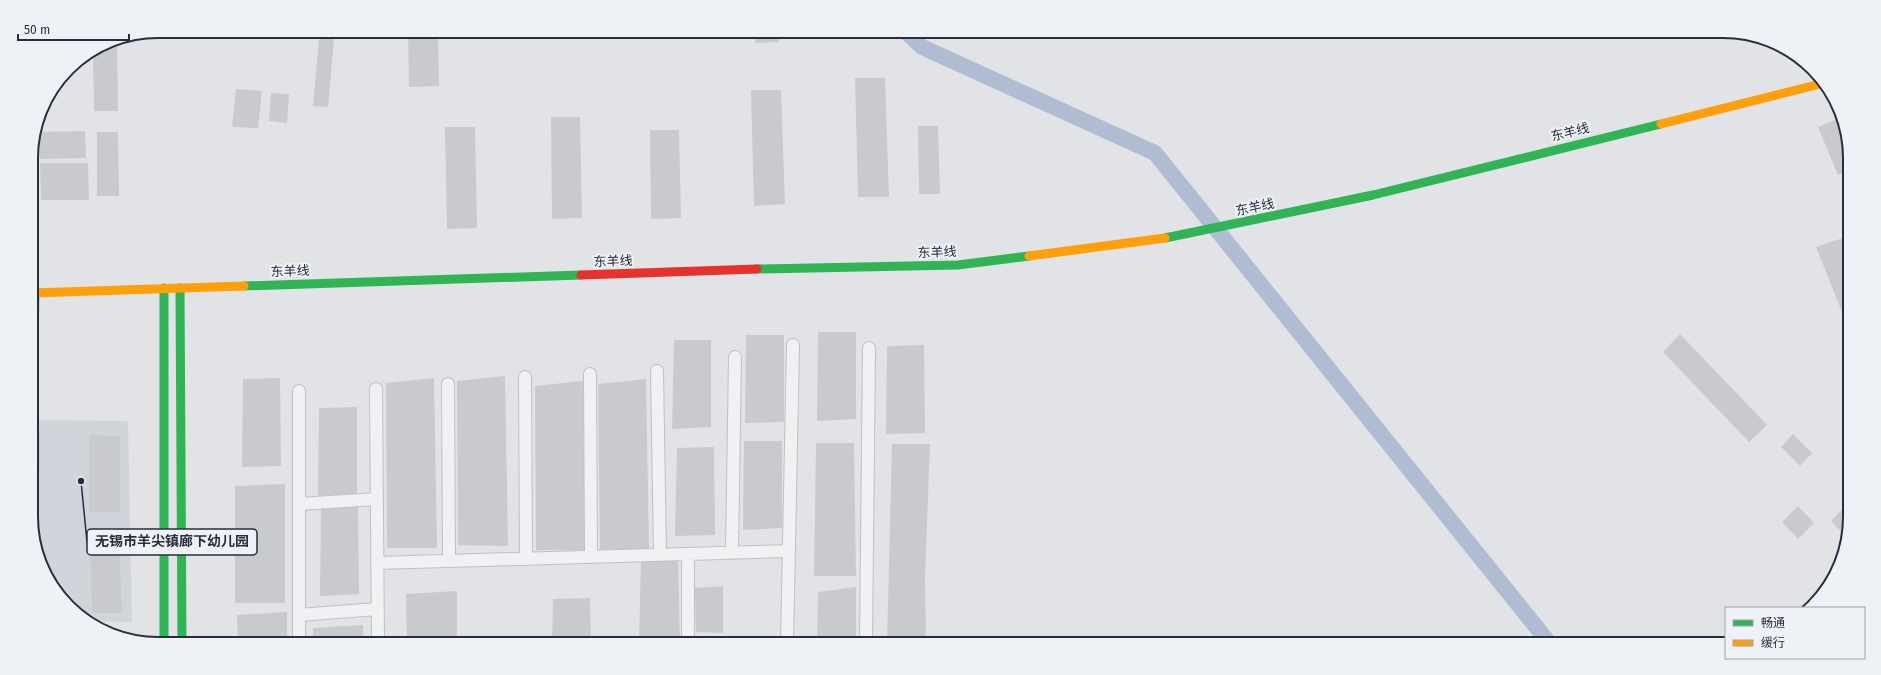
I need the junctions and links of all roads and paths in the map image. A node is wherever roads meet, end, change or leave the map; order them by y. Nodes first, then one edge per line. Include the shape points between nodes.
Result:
1 (1817, 84) edge
2 (164, 288) junction
3 (180, 288) junction
4 (38, 293) edge
5 (793, 345) dead end
6 (869, 348) dead end
7 (735, 357) dead end
8 (657, 371) dead end
9 (590, 374) dead end
10 (525, 377) dead end
11 (448, 384) dead end
12 (376, 389) dead end
13 (299, 391) dead end
14 (377, 499) junction
15 (299, 504) junction
16 (789, 551) junction
17 (732, 552) junction
18 (660, 554) junction
19 (688, 554) junction
20 (591, 557) junction
21 (526, 559) junction
22 (449, 561) junction
23 (377, 564) junction
24 (377, 609) junction
25 (299, 615) junction
26 (164, 637) edge
27 (182, 637) edge
28 (299, 637) edge
29 (378, 637) edge
30 (688, 637) edge
31 (787, 637) edge
32 (866, 637) edge

1 - 3 main road, 东羊线 via 1373,195 1180,236 958,265 766,268
2 - 3 main road, 东羊线
2 - 4 main road, 东羊线
2 - 26 main road
3 - 27 main road
5 - 16 street
6 - 32 street
7 - 17 street
8 - 18 street
9 - 20 street
10 - 21 street
11 - 22 street
12 - 14 street
13 - 15 street
14 - 15 street
14 - 23 street
15 - 25 street
16 - 17 street
16 - 31 street
17 - 19 street
18 - 19 street
18 - 20 street
19 - 30 street
20 - 21 street
21 - 22 street
22 - 23 street
23 - 24 street
24 - 25 street
24 - 29 street
25 - 28 street

